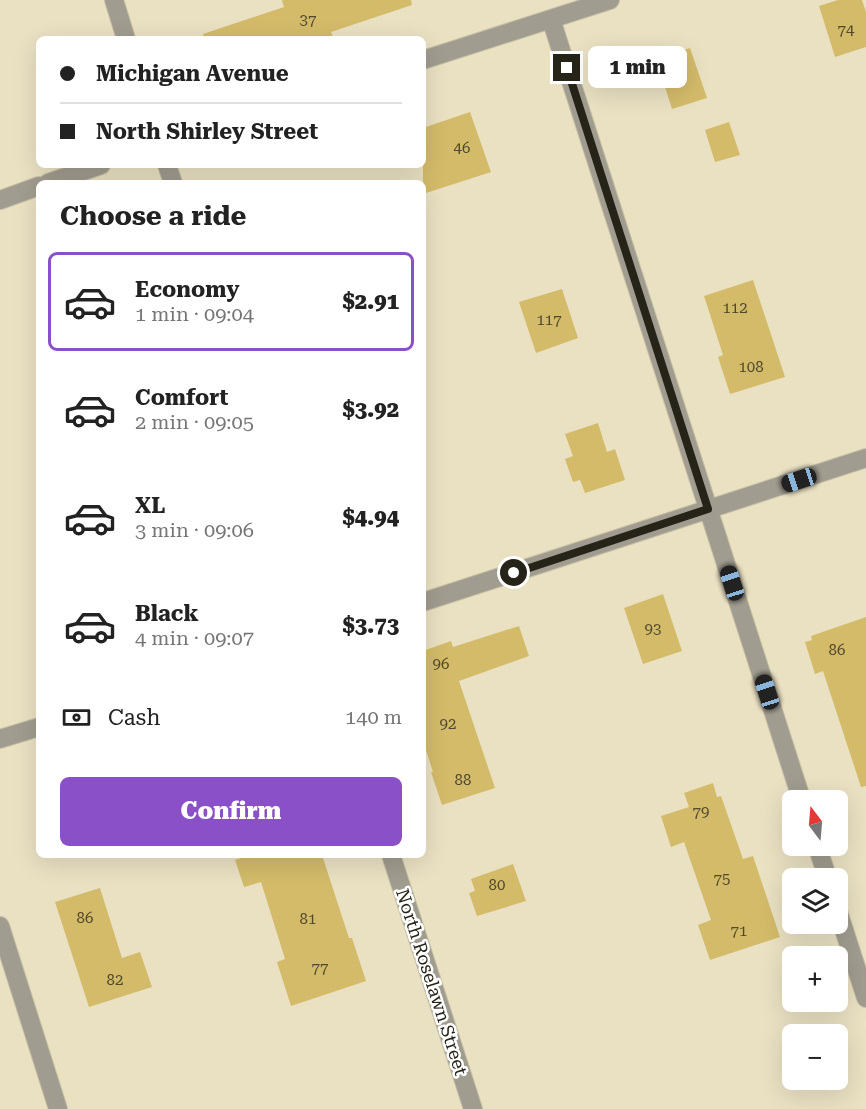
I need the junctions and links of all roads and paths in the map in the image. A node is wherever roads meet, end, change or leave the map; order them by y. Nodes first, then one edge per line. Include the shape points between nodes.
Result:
1 (114, 0) edge
2 (610, 0) edge
3 (551, 19) junction
4 (125, 36) edge
5 (426, 59) edge
6 (92, 168) edge
7 (57, 180) edge
8 (36, 187) edge
9 (0, 200) edge
10 (866, 458) edge
11 (708, 509) junction
12 (426, 601) edge
13 (36, 728) edge
14 (0, 739) edge
15 (798, 790) edge
16 (392, 858) edge
17 (0, 926) edge
18 (845, 934) edge
19 (866, 998) edge
20 (58, 1109) edge
21 (473, 1109) edge

1 - 4 street
2 - 3 street
3 - 5 street
3 - 11 street
6 - 7 street
8 - 9 street
10 - 11 street
11 - 12 street
11 - 15 street
13 - 14 street
16 - 21 street, North Roselawn Street
17 - 20 street
18 - 19 street

